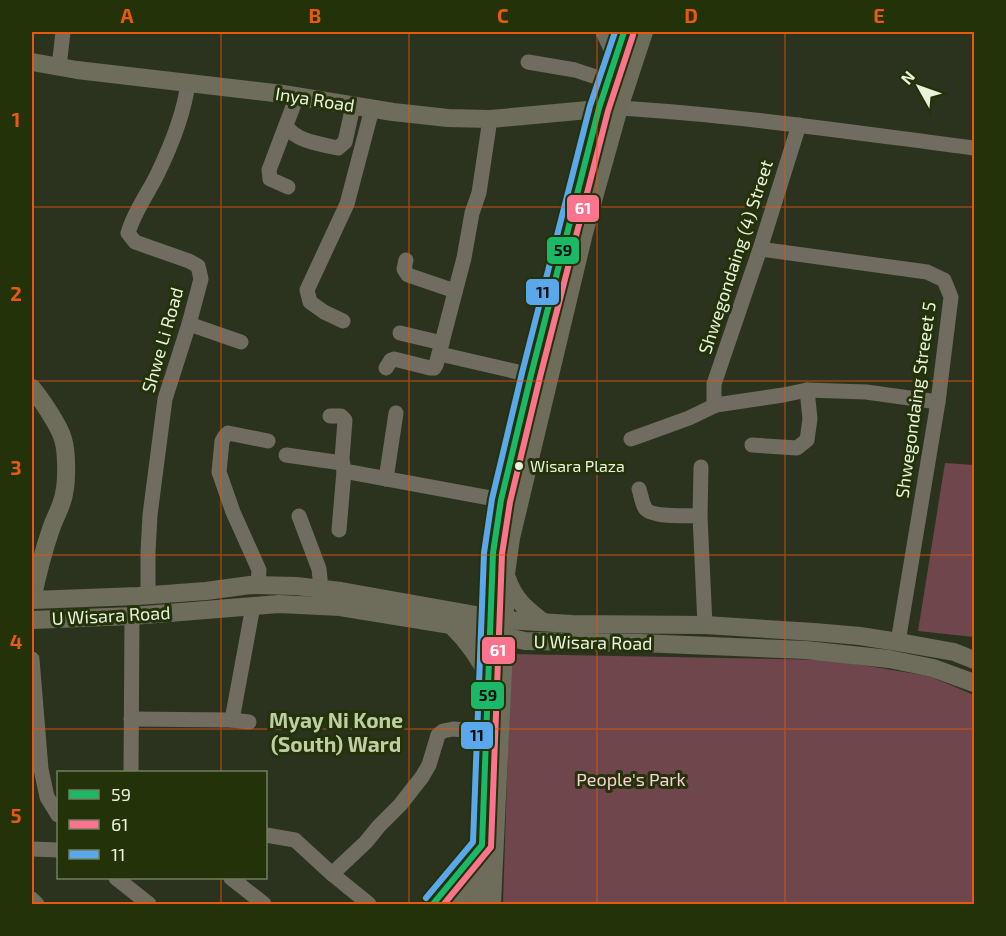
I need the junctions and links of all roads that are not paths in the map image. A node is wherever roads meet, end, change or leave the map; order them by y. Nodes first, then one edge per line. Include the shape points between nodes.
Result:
1 (63, 32) edge
2 (603, 32) edge
3 (624, 32) edge
4 (644, 32) edge
5 (615, 58) junction
6 (32, 62) edge
7 (528, 62) dead end
8 (59, 67) junction
9 (608, 81) junction
10 (188, 83) junction
11 (297, 96) junction
12 (353, 106) junction
13 (599, 108) junction
14 (619, 108) junction
15 (372, 109) junction
16 (490, 119) junction
17 (798, 125) junction
18 (286, 126) junction
19 (975, 148) edge
20 (288, 187) dead end
21 (760, 249) junction
22 (406, 260) dead end
23 (455, 291) junction
24 (343, 321) dead end
25 (189, 324) junction
26 (400, 333) dead end
27 (241, 342) dead end
28 (441, 348) junction
29 (386, 368) dead end
30 (531, 375) junction
31 (550, 380) junction
32 (807, 390) junction
33 (34, 395) edge
34 (938, 402) junction
35 (715, 403) junction
36 (396, 413) dead end
37 (330, 416) dead end
38 (631, 440) dead end
39 (268, 441) dead end
40 (752, 446) dead end
41 (286, 455) dead end
42 (343, 467) junction
43 (701, 467) dead end
44 (386, 479) junction
45 (639, 489) dead end
46 (501, 500) junction
47 (299, 516) dead end
48 (700, 516) junction
49 (339, 530) dead end
50 (499, 575) junction
51 (258, 585) junction
52 (321, 588) junction
53 (143, 595) junction
54 (66, 598) junction
55 (32, 600) edge
56 (253, 606) junction
57 (135, 616) junction
58 (453, 618) junction
59 (32, 620) edge
60 (65, 620) junction
61 (543, 622) junction
62 (705, 626) junction
63 (497, 627) junction
64 (525, 641) junction
65 (898, 642) junction
66 (32, 659) edge
67 (975, 660) edge
68 (503, 666) junction
69 (489, 680) junction
70 (975, 682) edge
71 (131, 719) junction
72 (232, 720) junction
73 (249, 722) dead end
74 (487, 732) junction
75 (131, 771) edge
76 (57, 813) edge
77 (267, 834) edge
78 (488, 847) junction
79 (32, 849) edge
80 (57, 850) edge
81 (332, 874) junction
82 (117, 879) edge
83 (232, 879) edge
84 (32, 899) edge
85 (469, 903) edge
86 (37, 904) edge
87 (149, 904) edge
88 (264, 904) edge
89 (369, 904) edge
90 (433, 904) edge
91 (492, 904) edge

1 - 8 street
2 - 5 street
3 - 5 main road
4 - 14 main road
5 - 9 main road
6 - 8 main road, Inya Road
7 - 9 street via 575,70
8 - 10 main road, Inya Road
9 - 13 main road
10 - 11 main road, Inya Road
10 - 25 street, Shwe Li Road via 182,115 128,234 135,242 198,266 201,279
11 - 12 main road, Inya Road
11 - 18 street
12 - 15 main road, Inya Road
12 - 18 street via 345,142 338,148 299,138
13 - 14 main road, Inya Road
13 - 16 main road, Inya Road
13 - 30 main road
14 - 17 street
14 - 31 main road via 584,233
15 - 16 main road, Inya Road
15 - 24 street via 347,204 307,290 310,302
16 - 23 street via 480,193
17 - 19 street
17 - 21 street, Shwegondaing (4) Street
18 - 20 street via 269,175
21 - 34 street, Shwegondaing Streeet 5 via 927,272 944,280 951,297
21 - 35 street, Shwegondaing (4) Street via 714,384
22 - 23 street via 404,269 408,275
23 - 28 street
25 - 27 street
25 - 53 street, Shwe Li Road via 165,399
26 - 28 street
28 - 29 street via 434,368 394,359
28 - 30 street
30 - 31 main road
30 - 46 main road
31 - 50 main road
32 - 34 street via 866,392
32 - 35 street
32 - 40 street via 807,440 797,448
33 - 55 main road via 63,440 66,484
34 - 65 street, Shwegondaing Streeet 5
35 - 38 street via 689,418
36 - 44 street
37 - 42 street via 345,420
39 - 51 street via 228,433 222,441 219,472 259,570
41 - 42 street
42 - 44 street
42 - 49 street
43 - 48 street
44 - 46 street
45 - 48 street via 650,513
46 - 50 main road via 493,553
47 - 52 street via 319,569
48 - 62 street
50 - 58 main road via 481,598
50 - 61 main road via 529,612
50 - 63 main road
51 - 52 main road, U Wisara Road
51 - 53 main road, U Wisara Road
52 - 58 main road, U Wisara Road
53 - 54 main road, U Wisara Road
53 - 57 main road
54 - 55 main road, U Wisara Road
54 - 60 main road
56 - 57 main road, U Wisara Road
56 - 58 main road, U Wisara Road via 340,607
56 - 72 street
57 - 60 main road, U Wisara Road
57 - 71 street
58 - 63 main road, U Wisara Road
58 - 69 main road
59 - 60 main road, U Wisara Road
61 - 62 main road, U Wisara Road
61 - 63 main road, U Wisara Road
62 - 65 main road, U Wisara Road via 814,632
63 - 64 main road, U Wisara Road
63 - 68 main road
63 - 69 main road
64 - 68 main road via 510,652
64 - 70 main road, U Wisara Road via 806,650 889,659
65 - 67 main road, U Wisara Road via 954,652
66 - 76 street via 41,769 47,798
68 - 78 main road
69 - 74 main road
71 - 72 street
71 - 75 street
72 - 73 street
74 - 78 main road
74 - 81 street via 453,729 438,735 422,777 366,842
77 - 81 street via 295,840
78 - 85 main road
78 - 90 main road
78 - 91 main road
79 - 80 street
81 - 89 street
82 - 87 street
83 - 88 street
84 - 86 street

